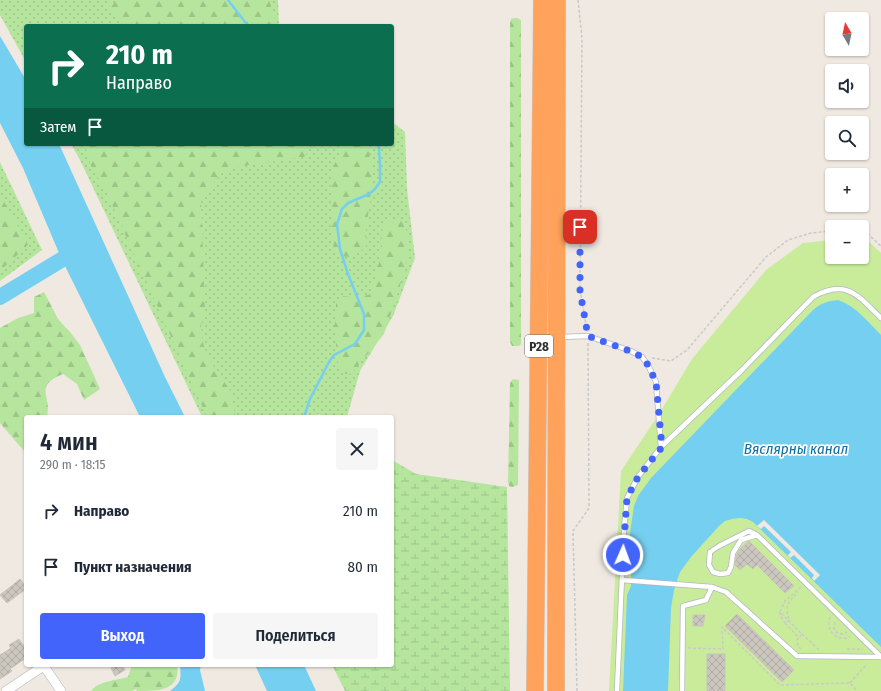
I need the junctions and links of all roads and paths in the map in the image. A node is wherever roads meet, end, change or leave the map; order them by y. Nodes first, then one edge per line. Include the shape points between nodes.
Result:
1 (542, 0) edge
2 (557, 0) edge
3 (578, 0) edge
4 (825, 232) edge
5 (869, 235) edge
6 (881, 246) edge
7 (881, 318) edge
8 (588, 336) junction
9 (557, 337) junction
10 (642, 357) junction
11 (662, 447) junction
12 (757, 535) junction
13 (623, 580) junction
14 (712, 587) junction
15 (780, 612) junction
16 (831, 615) dead end
17 (789, 620) junction
18 (836, 621) dead end
19 (785, 623) junction
20 (802, 634) junction
21 (800, 638) junction
22 (861, 644) dead end
23 (683, 648) junction
24 (842, 649) dead end
25 (804, 650) dead end
26 (811, 650) dead end
27 (873, 657) junction
28 (881, 657) edge
29 (42, 667) edge
30 (45, 667) edge
31 (850, 684) junction
32 (6, 691) edge
33 (61, 691) edge
34 (535, 691) edge
35 (556, 691) edge
36 (577, 691) edge
37 (617, 691) edge
38 (682, 691) edge
39 (857, 691) edge

1 - 34 highway, Р28
2 - 9 highway, Р28
3 - 8 path via 582,38 580,291
4 - 10 path via 811,233 788,240 766,257 687,350 672,361
5 - 6 path
7 - 11 lane via 858,295 846,289 835,288 814,297
8 - 9 lane
8 - 10 lane
8 - 36 path via 589,508 574,531
9 - 35 highway, Р28
10 - 11 lane via 656,382
11 - 13 lane via 638,477 627,498
12 - 12 lane via 741,540 733,553 728,573 712,572 709,565 710,552 749,532
12 - 28 lane
13 - 14 lane
13 - 37 lane
14 - 23 lane via 706,600 684,606
14 - 27 lane via 726,592 797,656
15 - 17 path
15 - 17 path via 785,601 802,587 787,605
15 - 19 path
16 - 18 path via 828,623 833,635 840,639 852,636 848,632 836,632
17 - 19 path
17 - 20 path
19 - 21 path
20 - 21 path
20 - 26 path via 819,650
21 - 25 path via 797,640 798,647
22 - 24 path via 865,649
23 - 31 path via 723,649 722,627 780,685
23 - 38 lane
27 - 28 lane
27 - 31 path
29 - 32 street
30 - 33 street
31 - 39 path

